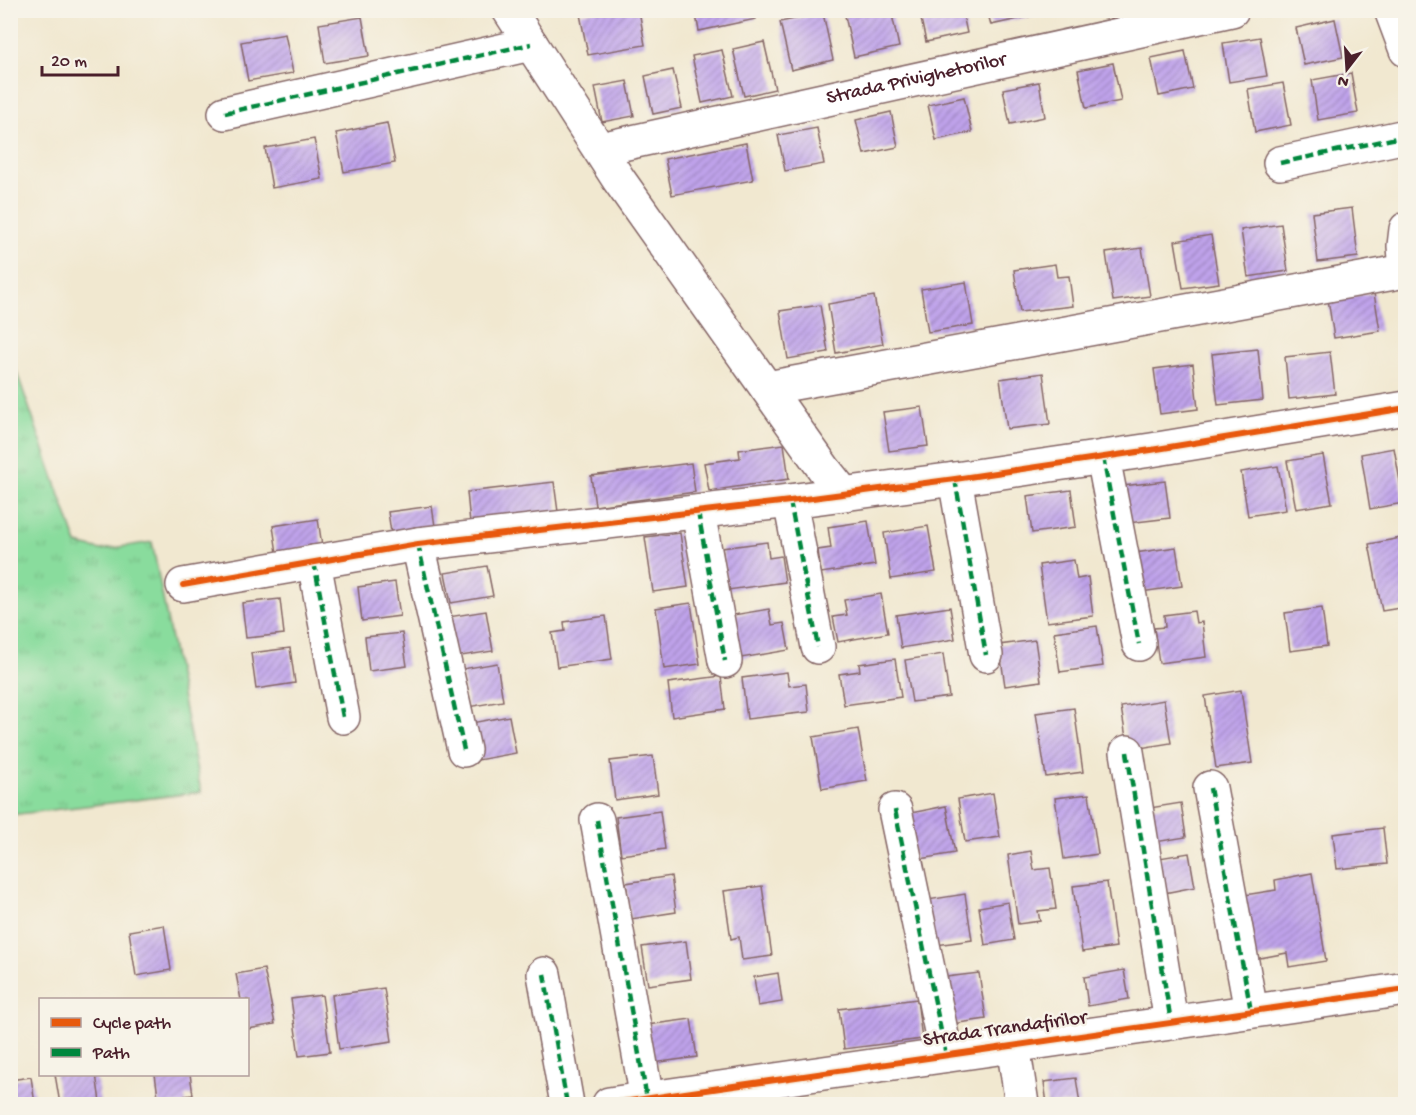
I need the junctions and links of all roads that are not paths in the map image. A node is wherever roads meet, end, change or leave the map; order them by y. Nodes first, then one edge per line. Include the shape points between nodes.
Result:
1 (1232, 10) edge
2 (1391, 10) edge
3 (515, 12) edge
4 (531, 44) junction
5 (1406, 50) edge
6 (225, 113) dead end
7 (1406, 136) edge
8 (600, 149) junction
9 (1280, 163) dead end
10 (1406, 229) edge
11 (1405, 272) edge
12 (767, 388) junction
13 (1406, 408) edge
14 (1103, 457) junction
15 (955, 479) junction
16 (844, 494) junction
17 (790, 501) junction
18 (698, 512) junction
19 (418, 544) junction
20 (314, 562) junction
21 (183, 585) dead end
22 (1139, 644) dead end
23 (818, 647) dead end
24 (986, 655) dead end
25 (725, 661) dead end
26 (343, 717) dead end
27 (464, 750) dead end
28 (1127, 752) dead end
29 (1210, 788) dead end
30 (896, 810) dead end
31 (597, 820) dead end
32 (544, 974) dead end
33 (1406, 989) edge
34 (1251, 1011) junction
35 (1171, 1022) junction
36 (1012, 1045) junction
37 (946, 1055) junction
38 (647, 1099) junction
39 (567, 1104) edge
40 (609, 1104) edge
41 (1022, 1104) edge

1 - 8 street, Strada Privighetorilor
2 - 5 street
3 - 4 street
4 - 6 street
4 - 8 street
7 - 9 street
8 - 12 street
10 - 11 street
11 - 12 street
12 - 16 street
13 - 14 street
14 - 15 street
14 - 22 street
15 - 16 street
15 - 24 street
16 - 17 street
17 - 18 street
17 - 23 street
18 - 19 street
18 - 25 street
19 - 20 street
19 - 27 street
20 - 21 street
20 - 26 street
28 - 35 street
29 - 34 street
30 - 37 street
31 - 38 street
32 - 39 street
33 - 34 street, Strada Trandafirilor
34 - 35 street, Strada Trandafirilor
35 - 36 street, Strada Trandafirilor
36 - 37 street, Strada Trandafirilor
36 - 41 street
37 - 38 street, Strada Trandafirilor
38 - 40 street, Strada Trandafirilor

